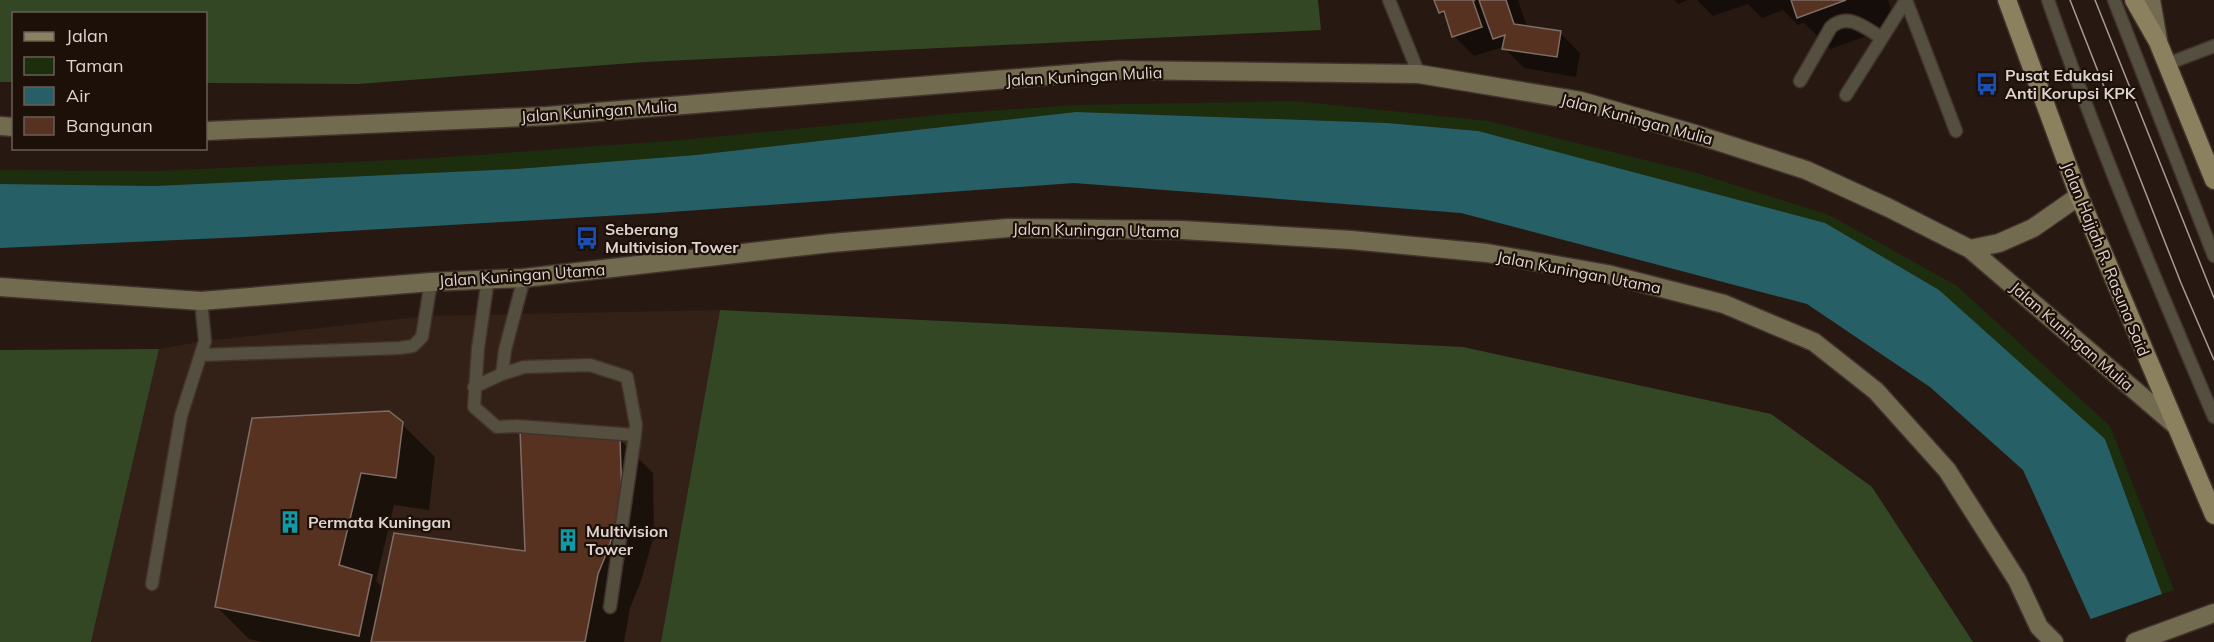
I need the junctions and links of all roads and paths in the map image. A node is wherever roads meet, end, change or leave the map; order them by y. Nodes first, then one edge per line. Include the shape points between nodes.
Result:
1 (1389, 0) edge
2 (1906, 0) edge
3 (2007, 0) edge
4 (2048, 0) edge
5 (2114, 0) edge
6 (2134, 0) edge
7 (2151, 0) edge
8 (1882, 38) junction
9 (2158, 42) junction
10 (2214, 46) edge
11 (2167, 64) junction
12 (1419, 74) junction
13 (1800, 81) dead end
14 (1846, 95) dead end
15 (207, 131) edge
16 (1956, 131) dead end
17 (2214, 180) edge
18 (2079, 196) junction
19 (1970, 249) junction
20 (2214, 256) edge
21 (524, 278) junction
22 (488, 279) junction
23 (431, 282) junction
24 (0, 287) edge
25 (201, 301) junction
26 (202, 355) junction
27 (502, 374) junction
28 (474, 387) junction
29 (2214, 417) edge
30 (2174, 424) junction
31 (635, 435) junction
32 (2214, 515) edge
33 (152, 584) dead end
34 (610, 607) dead end
35 (2214, 613) edge
36 (2039, 634) edge
37 (2054, 642) edge
38 (2135, 642) edge

1 - 12 lane
2 - 8 lane
2 - 16 lane
3 - 18 main road, Jalan Hajjah R. Rasuna Said
4 - 29 lane via 2119,190
5 - 20 lane
6 - 9 main road
7 - 9 street
8 - 13 lane via 1853,21 1839,21 1831,27
8 - 14 lane
9 - 11 main road
10 - 11 lane
11 - 17 main road
12 - 15 street, Jalan Kuningan Mulia via 1119,70 547,116
12 - 19 street, Jalan Kuningan Mulia via 1581,101 1695,134 1806,170
18 - 19 street via 2032,228 1998,243
18 - 30 main road, Jalan Hajjah R. Rasuna Said
19 - 30 street, Jalan Kuningan Mulia
21 - 22 street, Jalan Kuningan Utama
21 - 27 lane
21 - 36 street, Jalan Kuningan Utama via 831,243 1008,228 1182,230 1351,240 1487,253 1607,274 1724,304 1814,342 1876,391 1947,470 2017,580
22 - 23 street, Jalan Kuningan Utama
22 - 28 lane
23 - 25 street, Jalan Kuningan Utama
23 - 26 lane via 422,337 413,346
24 - 25 street, Jalan Kuningan Utama
25 - 26 lane via 205,341
26 - 33 lane via 181,416
27 - 28 lane
27 - 31 lane via 524,367 590,365 627,377
28 - 31 lane via 474,406 497,427
30 - 32 main road, Jalan Hajjah R. Rasuna Said
31 - 34 lane
35 - 38 street
36 - 37 street, Jalan Kuningan Utama

